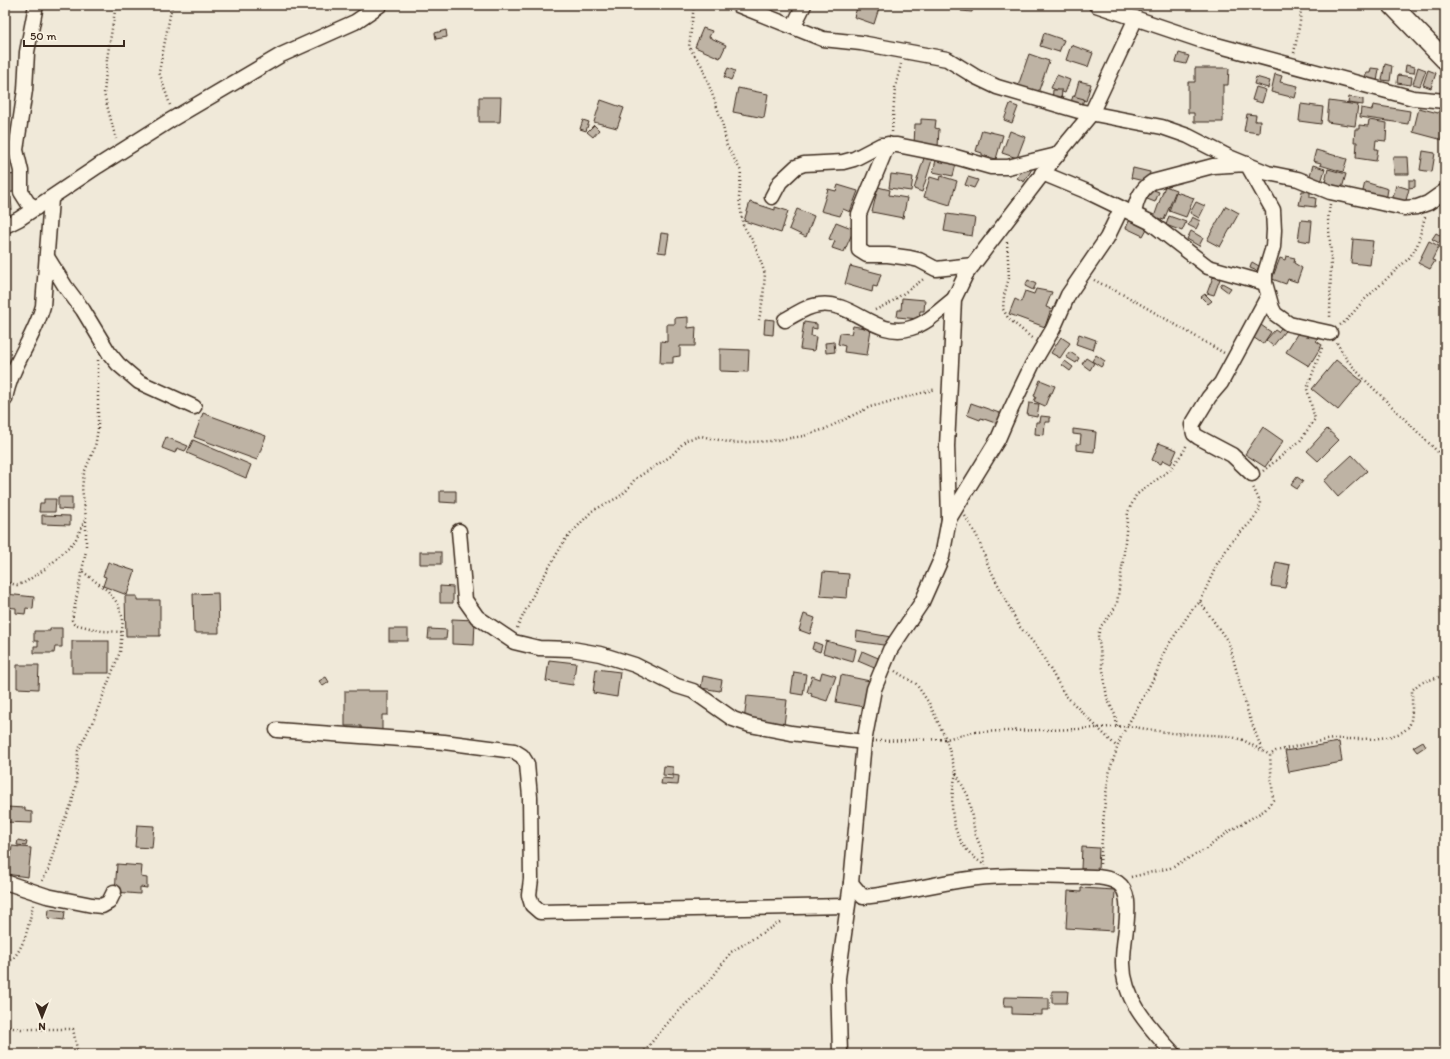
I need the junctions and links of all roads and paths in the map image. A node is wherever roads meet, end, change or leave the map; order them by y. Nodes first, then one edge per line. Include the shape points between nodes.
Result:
1 (36, 5) edge
2 (116, 5) edge
3 (172, 5) edge
4 (380, 5) edge
5 (694, 5) edge
6 (738, 5) edge
7 (804, 5) edge
8 (1096, 5) edge
9 (1301, 5) edge
10 (1392, 5) edge
11 (1136, 18) junction
12 (793, 27) junction
13 (896, 49) junction
14 (1445, 60) edge
15 (1292, 66) junction
16 (1445, 101) edge
17 (1091, 114) junction
18 (172, 119) junction
19 (893, 145) junction
20 (118, 153) junction
21 (1057, 155) junction
22 (1247, 164) junction
23 (1042, 173) junction
24 (1445, 191) edge
25 (1330, 192) junction
26 (772, 198) dead end
27 (51, 199) junction
28 (1428, 203) junction
29 (36, 208) junction
30 (1127, 212) junction
31 (1005, 223) junction
32 (5, 226) edge
33 (47, 257) junction
34 (973, 265) junction
35 (936, 269) junction
36 (1083, 273) junction
37 (1267, 289) junction
38 (954, 299) junction
39 (859, 316) junction
40 (759, 320) dead end
41 (786, 320) dead end
42 (1331, 332) junction
43 (99, 337) junction
44 (1042, 347) junction
45 (1233, 358) junction
46 (950, 386) junction
47 (6, 392) edge
48 (194, 407) dead end
49 (1192, 430) junction
50 (1445, 459) edge
51 (1252, 474) junction
52 (956, 506) junction
53 (86, 518) junction
54 (949, 519) junction
55 (459, 531) dead end
56 (82, 571) junction
57 (5, 582) edge
58 (1200, 602) junction
59 (123, 632) junction
60 (514, 642) junction
61 (885, 660) junction
62 (1445, 675) edge
63 (1116, 726) junction
64 (1127, 726) junction
65 (1097, 728) junction
66 (277, 730) dead end
67 (946, 739) junction
68 (864, 742) junction
69 (1117, 747) junction
70 (1262, 751) junction
71 (1270, 755) junction
72 (956, 773) junction
73 (985, 865) junction
74 (995, 877) junction
75 (1106, 879) junction
76 (5, 882) edge
77 (851, 883) junction
78 (114, 892) dead end
79 (36, 893) junction
80 (798, 906) junction
81 (847, 906) junction
82 (5, 966) edge
83 (5, 1027) edge
84 (78, 1054) edge
85 (642, 1054) edge
86 (840, 1054) edge
87 (1174, 1054) edge

1 - 29 street via 27,52 16,150 21,171 21,192 28,203
2 - 20 path via 104,94
3 - 18 path via 159,72 170,104
4 - 18 street via 355,22 281,55
5 - 40 path via 689,47 702,66 720,114 727,146 741,171 739,198 743,225 755,245 765,274
6 - 12 street
7 - 12 street
8 - 11 street
9 - 15 path
10 - 14 main road
11 - 15 street via 1209,43
11 - 17 street
12 - 13 street via 823,39
13 - 17 street via 947,59 997,87
13 - 19 path via 902,61 895,88 891,126
15 - 16 street via 1413,98
17 - 21 street
17 - 22 street via 1162,127 1188,136
18 - 20 street
19 - 21 street via 952,156 991,168 1008,167
19 - 26 street via 881,145 843,162 804,164 780,182
19 - 35 street via 859,214 859,250 867,255 900,255 919,260
20 - 27 street
21 - 23 street
22 - 25 street via 1268,173 1298,179
22 - 30 street via 1213,166 1152,182
22 - 37 street via 1273,210 1273,247 1265,273
23 - 30 street
23 - 31 street
24 - 28 street
25 - 28 street via 1404,208
25 - 42 path via 1328,219 1331,253
27 - 29 street
27 - 33 street
28 - 42 path via 1422,234 1409,258 1363,301 1346,321
29 - 32 street
30 - 36 street
30 - 37 street via 1162,230 1208,267
31 - 34 street
31 - 44 path via 1009,278 1003,309 1008,318
33 - 43 street
33 - 47 street via 43,306 39,321 13,372
34 - 35 street
34 - 38 street
35 - 39 path via 890,303
36 - 44 street
36 - 45 path
37 - 42 street via 1275,314 1289,324
37 - 45 street
38 - 39 street via 931,317 910,328 888,329 874,325
38 - 46 street
39 - 41 street via 819,304
42 - 50 path via 1347,360
42 - 51 path via 1324,340 1307,389 1314,421 1300,441 1265,471
43 - 48 street via 118,364 139,382
43 - 53 path via 98,430 95,447 84,473 82,488
44 - 52 street via 998,438
45 - 49 street via 1221,383 1192,425
46 - 54 street via 947,446
46 - 60 path via 870,407 825,429 804,436 732,443 701,436 686,440 671,456 635,479 619,497 592,511 565,540 534,593 518,626
49 - 51 street via 1198,437 1232,455
49 - 63 path via 1184,451 1170,470 1136,496 1128,512 1116,603 1098,635 1107,698 1115,715
51 - 58 path via 1251,483 1260,502 1259,511 1232,541 1217,564
52 - 54 street
52 - 65 path via 977,536 988,565 1020,626 1038,648 1065,695
53 - 56 path via 86,551
53 - 57 path via 75,541 48,567 24,583 17,585
54 - 61 street via 942,557 922,602
55 - 60 street via 465,600 477,617
56 - 59 path via 114,598 123,619
56 - 59 path via 73,613 74,624 102,631
58 - 64 path via 1193,608 1165,650 1156,674
58 - 70 path via 1229,643 1247,710
59 - 79 path via 120,652 94,719 78,751 72,803 48,870
60 - 68 street via 539,648 572,649 600,654 635,664 693,692 733,719 750,725
61 - 67 path via 896,672 916,684 930,702
61 - 68 street via 874,690
62 - 71 path via 1420,683 1412,690 1410,724 1404,731 1372,739 1334,739 1276,751
63 - 64 path
63 - 65 path
64 - 69 path
64 - 70 path via 1172,733 1228,736 1243,740
65 - 67 path via 973,732
65 - 69 path
66 - 80 street via 444,742 514,751 522,756 527,764 530,796 529,895 532,905 540,912 630,912
67 - 68 path
67 - 72 path
68 - 77 street
69 - 75 path via 1111,761 1105,800
70 - 71 path
71 - 75 path via 1273,800 1265,810 1228,832 1206,849 1170,868
72 - 73 path via 968,796 975,833
72 - 73 path via 952,811 957,836 964,849
73 - 74 path
74 - 75 street
74 - 77 street via 863,896
75 - 87 street via 1124,888 1127,900 1122,962 1126,988 1131,1000
76 - 79 street
77 - 81 street
78 - 79 street via 109,902 102,906
79 - 82 path via 23,944
80 - 81 street
80 - 85 path via 784,919 731,952 712,978 670,1020
81 - 86 street via 838,978
83 - 84 path via 74,1029

